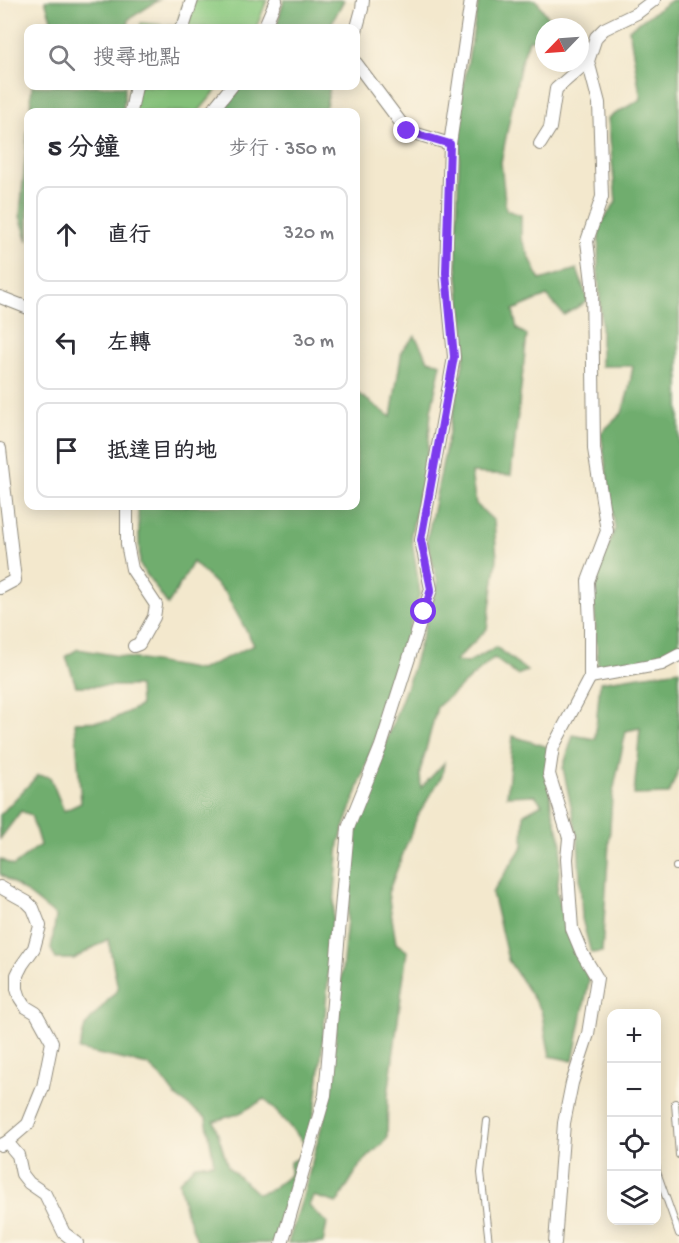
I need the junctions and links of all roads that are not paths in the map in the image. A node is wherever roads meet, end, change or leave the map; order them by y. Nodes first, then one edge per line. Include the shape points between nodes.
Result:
1 (192, 0) edge
2 (276, 0) edge
3 (363, 0) edge
4 (471, 0) edge
5 (654, 0) edge
6 (183, 24) edge
7 (266, 24) edge
8 (358, 24) edge
9 (589, 58) edge
10 (589, 65) edge
11 (360, 68) edge
12 (575, 72) edge
13 (135, 90) edge
14 (229, 90) edge
15 (132, 108) edge
16 (214, 108) edge
17 (450, 144) junction
18 (540, 144) dead end
19 (0, 297) edge
20 (24, 306) edge
21 (0, 449) edge
22 (127, 510) edge
23 (0, 588) edge
24 (134, 646) dead end
25 (679, 655) edge
26 (590, 677) junction
27 (0, 887) edge
28 (675, 1103) dead end
29 (487, 1121) dead end
30 (4, 1144) edge
31 (679, 1155) edge
32 (657, 1171) edge
33 (679, 1234) edge
34 (77, 1243) edge
35 (282, 1243) edge
36 (489, 1243) edge
37 (555, 1243) edge

1 - 6 street
2 - 7 street
3 - 8 street
4 - 17 street
5 - 9 street via 604,29 596,37
10 - 26 street via 599,103 603,197 587,241 592,282 594,449 607,531 588,581
11 - 17 street via 407,131
12 - 18 street via 556,88 550,128
13 - 15 street
14 - 16 street
17 - 35 street via 446,273 454,357 421,540 431,589 381,746 348,828 325,1095
19 - 20 street
21 - 23 street via 15,580
22 - 24 street via 132,569 156,605 139,644
25 - 26 street via 662,664
26 - 37 street via 553,747 549,774 569,838 573,929 597,978 588,1034 564,1122
27 - 30 street via 27,902 40,926 34,948 17,975 17,989 52,1042 43,1087 28,1124
28 - 31 lane
29 - 36 lane via 481,1173
30 - 34 street via 18,1155 22,1174 45,1194 64,1233
32 - 33 lane

